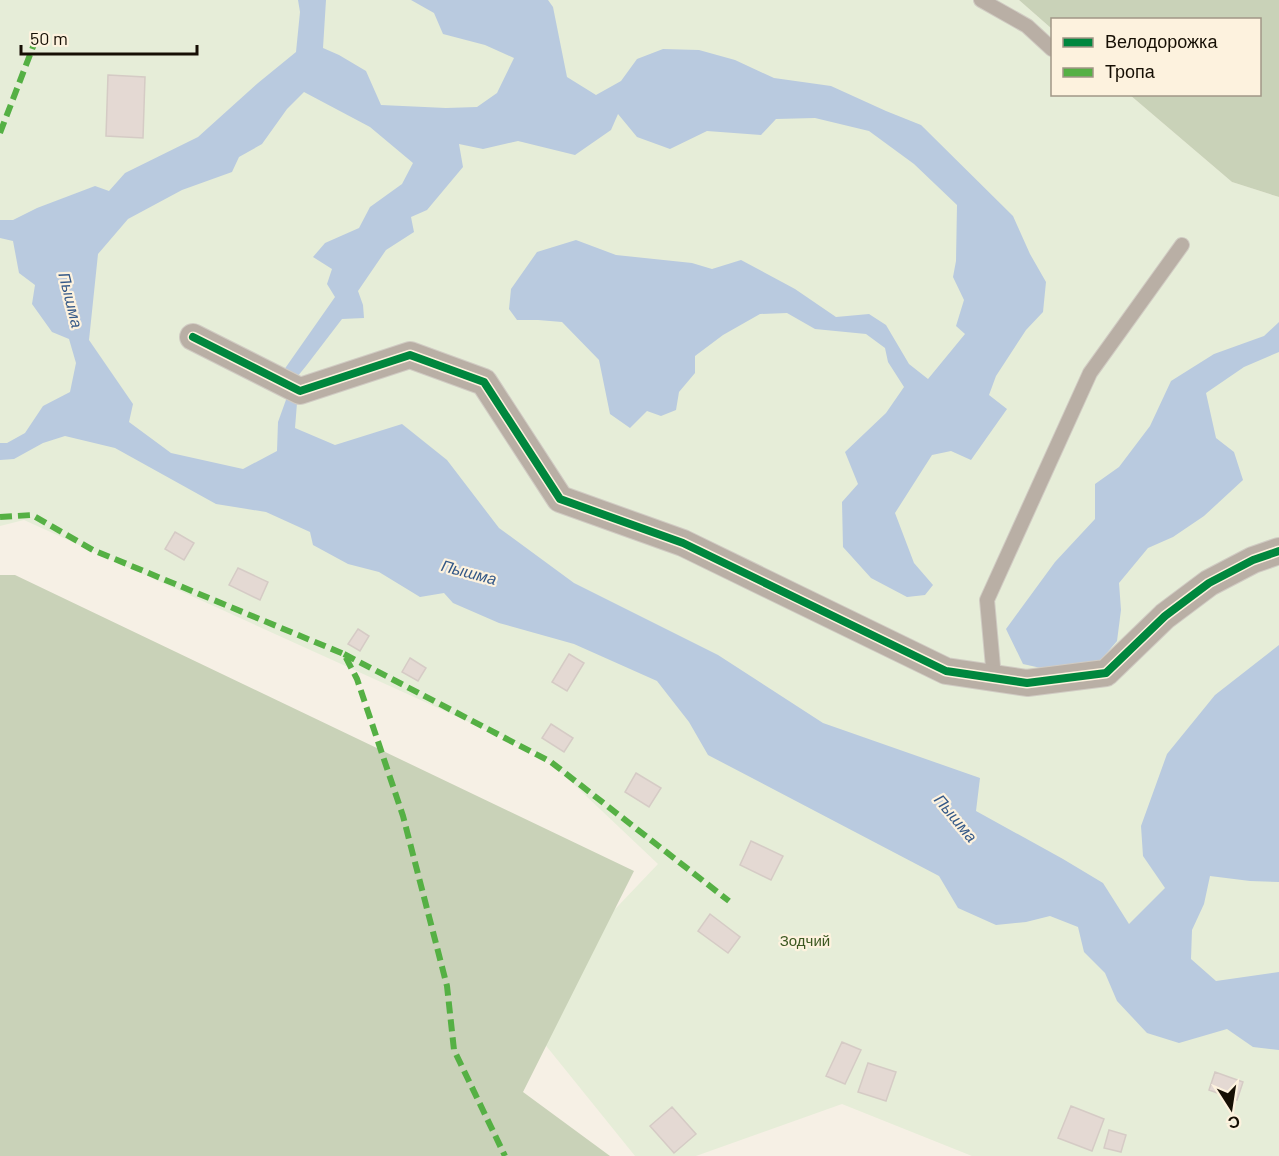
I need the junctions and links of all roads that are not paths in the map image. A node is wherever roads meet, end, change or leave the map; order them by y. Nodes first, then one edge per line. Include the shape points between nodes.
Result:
1 (981, 0) edge
2 (1051, 47) edge
3 (1182, 245) dead end
4 (193, 337) dead end
5 (1279, 551) edge
6 (994, 678) junction

1 - 2 lane via 1027,26
3 - 6 lane via 1090,373 987,600
4 - 6 street via 300,391 410,355 484,382 560,499 683,543 946,671
5 - 6 street via 1209,583 1166,616 1106,673 1027,683

